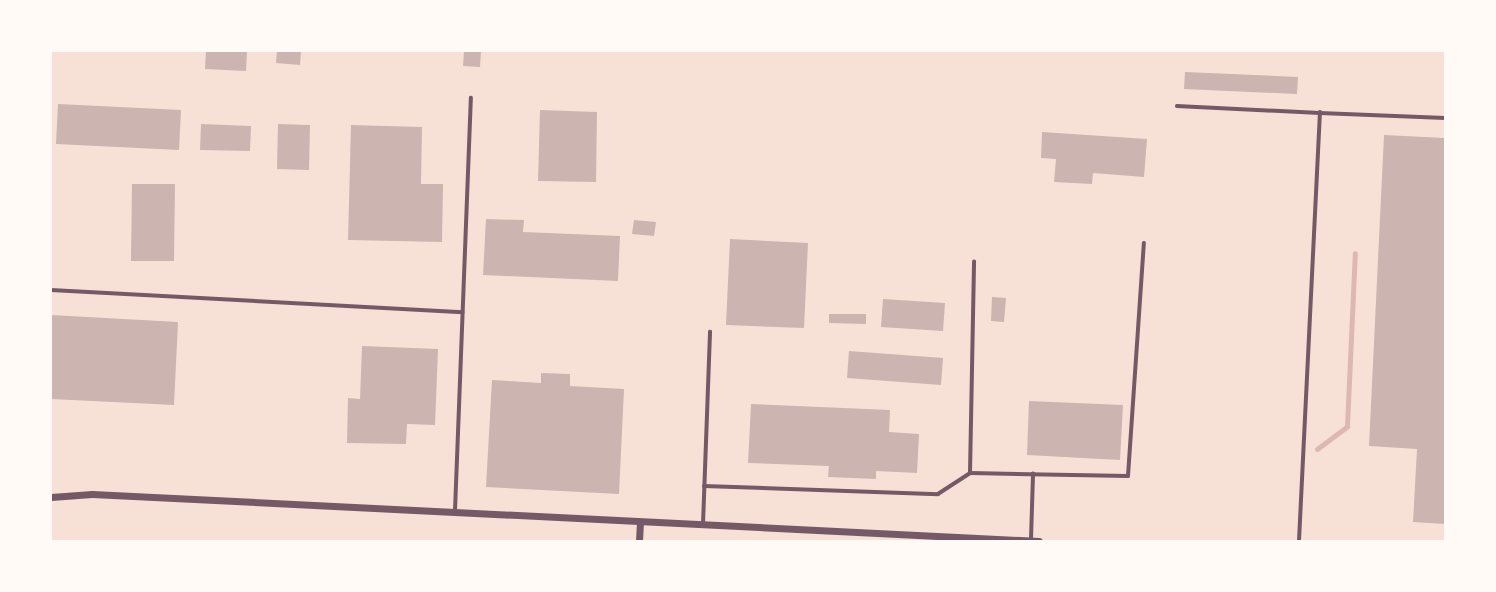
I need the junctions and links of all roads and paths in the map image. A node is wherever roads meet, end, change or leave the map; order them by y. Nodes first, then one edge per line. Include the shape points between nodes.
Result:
1 (471, 98) dead end
2 (1177, 106) dead end
3 (1321, 113) junction
4 (1445, 118) edge
5 (1144, 244) dead end
6 (974, 262) dead end
7 (51, 290) edge
8 (462, 312) junction
9 (710, 332) dead end
10 (970, 473) junction
11 (1032, 474) junction
12 (704, 486) junction
13 (51, 497) edge
14 (455, 512) junction
15 (640, 522) junction
16 (704, 524) junction
17 (1004, 540) edge
18 (639, 541) edge
19 (1031, 541) edge
20 (1039, 541) edge
21 (1299, 541) edge

1 - 8 lane
2 - 3 lane
3 - 4 lane
3 - 21 lane
5 - 11 lane via 1128,476
6 - 10 lane
7 - 8 lane
8 - 14 lane
9 - 12 lane
10 - 11 lane
10 - 12 lane via 938,494
11 - 19 lane
12 - 16 lane
13 - 14 street via 92,494
14 - 15 street
15 - 16 street
15 - 18 street
16 - 17 street
17 - 19 street
19 - 20 street

